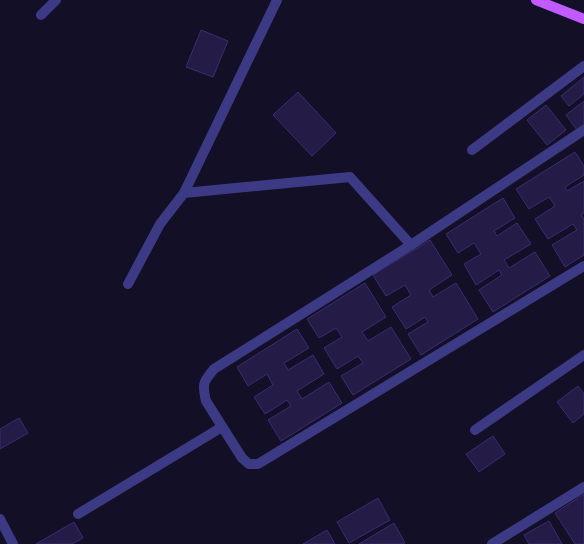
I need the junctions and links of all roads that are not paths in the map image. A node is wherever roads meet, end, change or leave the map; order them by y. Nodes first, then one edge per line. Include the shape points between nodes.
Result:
1 (56, 0) edge
2 (277, 0) edge
3 (536, 0) edge
4 (41, 15) dead end
5 (584, 19) edge
6 (584, 66) edge
7 (584, 130) edge
8 (472, 150) dead end
9 (184, 193) junction
10 (411, 245) junction
11 (584, 266) edge
12 (128, 284) dead end
13 (584, 356) edge
14 (222, 427) junction
15 (475, 430) dead end
16 (584, 487) edge
17 (78, 514) dead end
18 (0, 519) edge
19 (12, 544) edge
20 (492, 544) edge

1 - 4 street
2 - 9 street
3 - 5 main road
6 - 8 street
7 - 10 street
9 - 10 street via 350,177
9 - 12 street via 160,224
10 - 14 street via 214,369 205,380 204,390 206,401
11 - 14 street via 258,464 249,464 242,458
13 - 15 street
14 - 17 street
16 - 20 street
18 - 19 street

